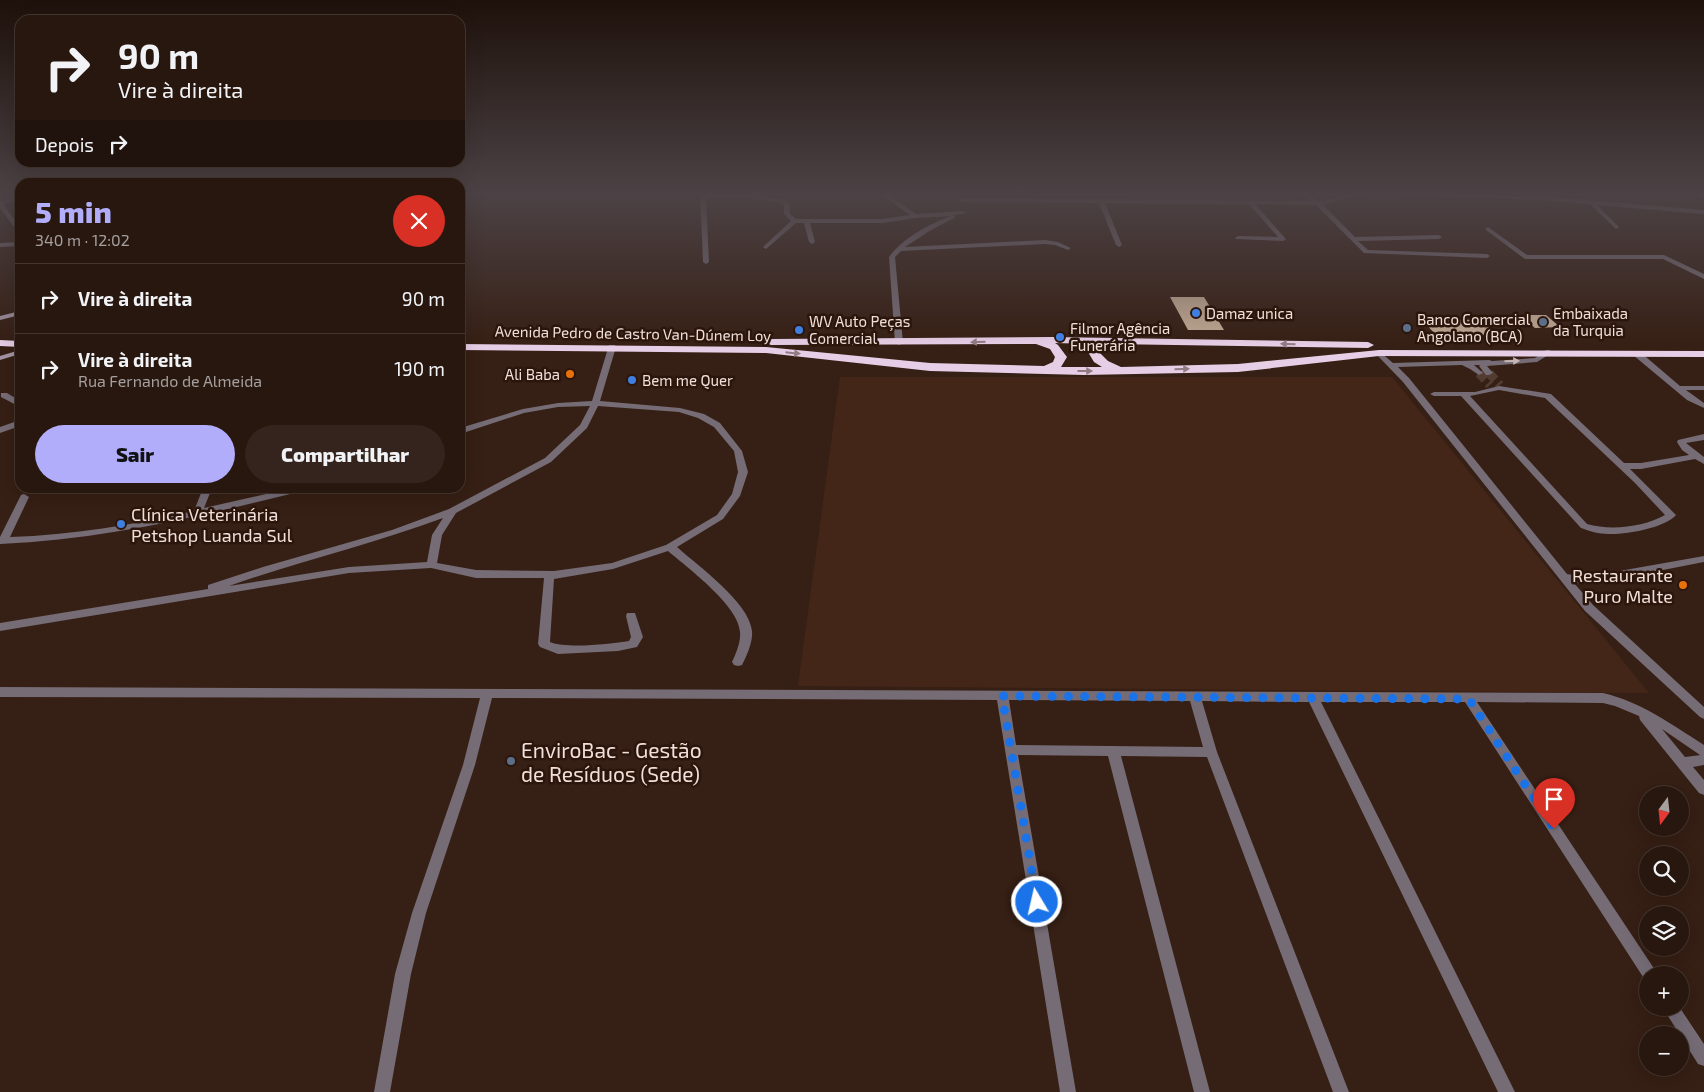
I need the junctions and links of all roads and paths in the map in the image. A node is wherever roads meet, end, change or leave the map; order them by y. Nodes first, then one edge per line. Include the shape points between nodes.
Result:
1 (15, 244) edge
2 (705, 244) edge
3 (769, 244) edge
4 (906, 244) edge
5 (1004, 244) edge
6 (1058, 244) edge
7 (1358, 244) edge
8 (1508, 244) edge
9 (0, 245) edge
10 (766, 247) dead end
11 (1068, 248) dead end
12 (899, 249) junction
13 (1487, 256) dead end
14 (706, 262) dead end
15 (1704, 277) edge
16 (15, 314) edge
17 (0, 318) edge
18 (0, 337) edge
19 (15, 338) edge
20 (465, 340) edge
21 (1027, 340) junction
22 (1119, 340) junction
23 (0, 343) edge
24 (898, 343) junction
25 (15, 344) edge
26 (465, 347) edge
27 (612, 347) junction
28 (1704, 347) edge
29 (1549, 352) junction
30 (1636, 353) junction
31 (15, 354) edge
32 (1704, 354) edge
33 (0, 358) edge
34 (1392, 359) junction
35 (1454, 362) junction
36 (1489, 362) junction
37 (1037, 371) junction
38 (1133, 371) junction
39 (1479, 373) tunnel mouth
40 (1488, 373) dead end
41 (1678, 388) junction
42 (1704, 388) edge
43 (1434, 394) dead end
44 (1463, 394) junction
45 (4, 395) dead end
46 (15, 403) edge
47 (595, 403) junction
48 (1704, 406) edge
49 (15, 425) edge
50 (465, 428) edge
51 (0, 430) edge
52 (1704, 437) edge
53 (1700, 459) edge
54 (1623, 466) junction
55 (205, 493) edge
56 (282, 493) edge
57 (24, 497) dead end
58 (452, 511) junction
59 (198, 513) junction
60 (1, 541) edge
61 (670, 547) junction
62 (1704, 559) edge
63 (431, 565) junction
64 (549, 575) junction
65 (1563, 576) junction
66 (198, 594) junction
67 (632, 616) dead end
68 (0, 627) edge
69 (738, 662) dead end
70 (0, 692) edge
71 (487, 695) junction
72 (1002, 696) junction
73 (1194, 696) junction
74 (1312, 696) junction
75 (1469, 699) junction
76 (1637, 709) junction
77 (1704, 714) edge
78 (1012, 750) junction
79 (1113, 751) junction
80 (1704, 751) edge
81 (1211, 752) junction
82 (1704, 760) edge
83 (1683, 763) junction
84 (1704, 789) edge
85 (1644, 966) edge
86 (1676, 1016) edge
87 (1704, 1058) edge
88 (382, 1092) edge
89 (1068, 1092) edge
90 (1202, 1092) edge
91 (1341, 1092) edge
92 (1507, 1092) edge

1 - 9 street
2 - 14 street
3 - 10 street
4 - 12 street
5 - 12 street
6 - 11 street
7 - 13 street via 1370,253
8 - 15 street via 1525,257 1667,258
12 - 24 street via 892,257
16 - 17 street
18 - 19 highway
20 - 24 highway, Avenida Pedro de Castro Van-Dúnem Loy
21 - 22 highway, Avenida Pedro de Castro Van-Dúnem Loy
21 -> 24 highway, Avenida Pedro de Castro Van-Dúnem Loy
21 - 37 highway via 1046,343 1061,354 1061,360 1055,366
28 -> 22 highway, Avenida Pedro de Castro Van-Dúnem Loy
22 - 38 highway via 1099,344 1094,348 1094,355 1108,366
23 - 25 highway
26 - 27 highway, Avenida Pedro de Castro Van-Dúnem Loy
27 -> 37 highway, Avenida Pedro de Castro Van-Dúnem Loy via 766,350 895,364
27 - 47 street
29 - 30 highway, Avenida Pedro de Castro Van-Dúnem Loy
29 - 34 highway, Avenida Pedro de Castro Van-Dúnem Loy
36 -> 29 street via 1537,360
30 - 32 highway, Avenida Pedro de Castro Van-Dúnem Loy
30 - 41 street
31 - 33 street
34 - 35 street
38 -> 34 highway, Avenida Pedro de Castro Van-Dúnem Loy via 1238,368 1379,354
34 - 65 street
35 - 36 street
35 - 39 street via 1468,365
36 - 40 street via 1483,366
37 -> 38 highway, Avenida Pedro de Castro Van-Dúnem Loy
41 - 42 street
41 - 48 street
43 - 44 street
44 - 54 street via 1482,393 1497,387 1548,396
44 - 54 street via 1584,526 1612,531 1660,522 1671,515
45 - 46 street
47 - 50 street via 523,411
47 - 58 street via 584,426 548,460
47 - 61 street via 680,410 701,416 717,425 738,451 743,472 737,494 720,517
49 - 51 street
52 - 53 street via 1681,442
53 - 54 street
55 - 59 street
56 - 59 street
57 - 60 street
58 - 63 street via 436,536
58 - 66 street
59 - 60 street via 115,529
61 - 64 street via 614,566
61 - 69 street via 731,601 741,616 746,631
62 - 65 street via 1591,580
63 - 64 street via 476,574
63 - 66 street via 349,570
64 - 67 street via 544,644 558,650 632,644 637,638
65 - 77 street via 1589,608
66 - 68 street
70 - 71 street
71 - 72 street
71 - 88 street via 419,913 403,974
72 - 73 street
72 - 78 street
73 - 74 street
73 - 81 street
74 - 75 street
74 - 92 street
75 - 76 street via 1603,698
75 - 85 street
76 - 80 street
76 - 83 street
78 - 79 street
78 - 89 street
79 - 81 street
79 - 90 street
81 - 91 street
82 - 83 street
83 - 84 street
86 - 87 street

